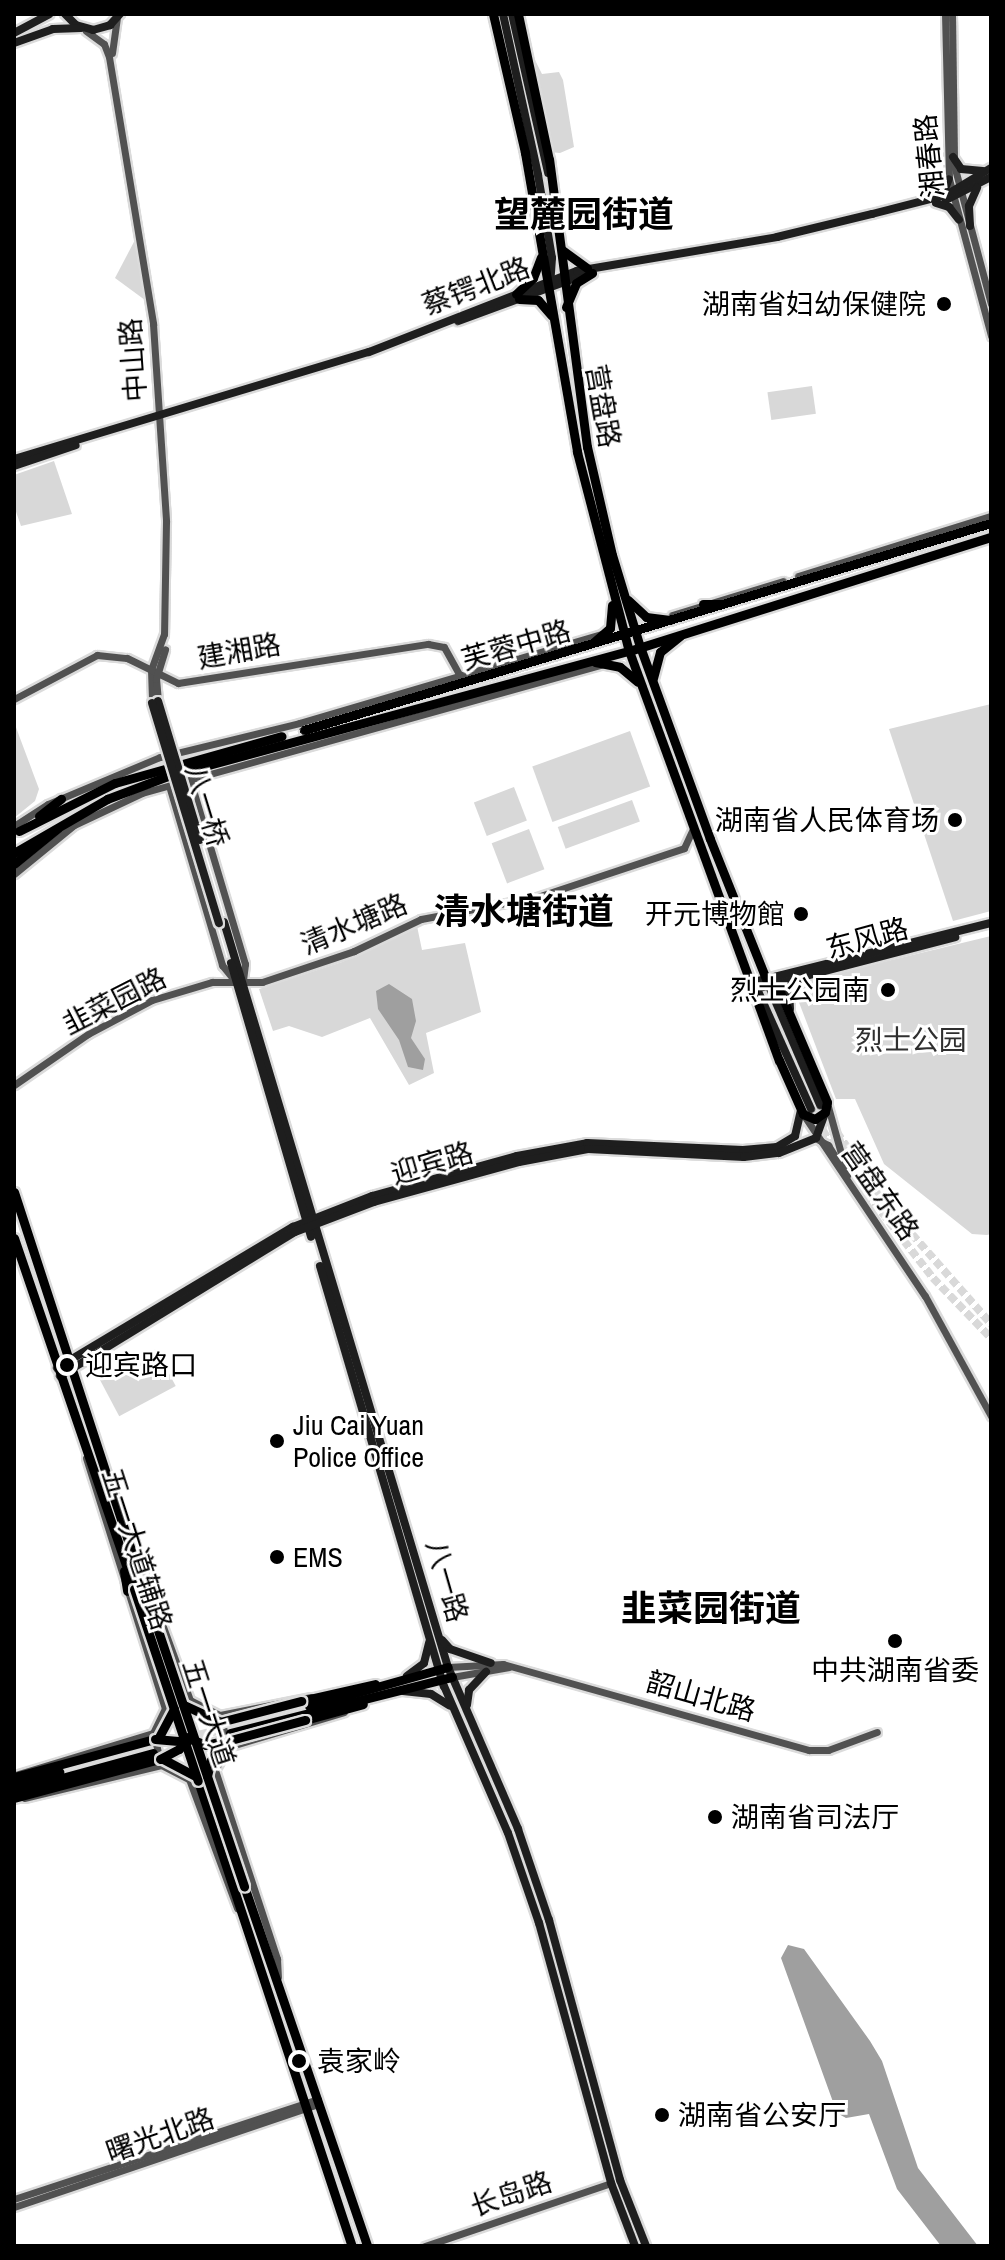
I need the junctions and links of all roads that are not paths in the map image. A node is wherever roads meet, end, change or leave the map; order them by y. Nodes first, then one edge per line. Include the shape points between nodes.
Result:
1 (49, 14) edge
2 (65, 14) edge
3 (493, 14) edge
4 (503, 14) edge
5 (512, 14) edge
6 (518, 14) edge
7 (945, 14) edge
8 (952, 14) edge
9 (119, 15) edge
10 (81, 28) junction
11 (14, 33) edge
12 (14, 43) edge
13 (953, 157) junction
14 (991, 168) edge
15 (991, 177) edge
16 (949, 179) junction
17 (550, 181) junction
18 (979, 186) junction
19 (956, 193) junction
20 (938, 200) junction
21 (959, 220) junction
22 (970, 226) junction
23 (560, 245) junction
24 (541, 249) junction
25 (590, 270) junction
26 (562, 279) junction
27 (550, 282) junction
28 (518, 296) junction
29 (991, 304) edge
30 (566, 314) junction
31 (554, 321) junction
32 (991, 336) edge
33 (162, 414) junction
34 (14, 459) edge
35 (14, 466) edge
36 (991, 516) edge
37 (991, 523) edge
38 (991, 539) edge
39 (615, 584) junction
40 (703, 604) junction
41 (734, 604) junction
42 (689, 617) junction
43 (658, 620) junction
44 (693, 629) junction
45 (607, 633) junction
46 (635, 634) junction
47 (625, 637) junction
48 (671, 642) junction
49 (640, 647) junction
50 (583, 648) junction
51 (629, 651) junction
52 (587, 662) junction
53 (606, 663) junction
54 (154, 672) junction
55 (461, 680) junction
56 (655, 690) junction
57 (643, 691) junction
58 (14, 699) edge
59 (155, 702) joint
60 (191, 783) junction
61 (170, 789) junction
62 (61, 799) joint
63 (56, 812) junction
64 (693, 821) junction
65 (66, 826) junction
66 (16, 831) edge
67 (14, 845) edge
68 (14, 853) edge
69 (14, 864) edge
70 (14, 874) edge
71 (221, 922) joint
72 (991, 926) edge
73 (758, 959) junction
74 (789, 974) junction
75 (801, 978) junction
76 (239, 982) junction
77 (769, 983) junction
78 (756, 987) junction
79 (793, 1021) junction
80 (14, 1085) edge
81 (812, 1108) junction
82 (815, 1139) junction
83 (777, 1147) junction
84 (803, 1147) junction
85 (829, 1155) junction
86 (846, 1173) junction
87 (14, 1192) edge
88 (311, 1222) junction
89 (14, 1238) edge
90 (71, 1364) junction
91 (58, 1372) junction
92 (991, 1408) edge
93 (991, 1416) edge
94 (85, 1448) junction
95 (134, 1550) junction
96 (135, 1588) junction
97 (429, 1634) junction
98 (440, 1636) junction
99 (444, 1668) junction
100 (489, 1668) junction
101 (406, 1677) junction
102 (447, 1679) junction
103 (382, 1684) junction
104 (399, 1691) junction
105 (318, 1697) junction
106 (372, 1699) junction
107 (178, 1704) junction
108 (348, 1709) junction
109 (468, 1709) junction
110 (456, 1714) junction
111 (223, 1732) junction
112 (877, 1732) dead end
113 (190, 1741) junction
114 (157, 1749) junction
115 (215, 1770) junction
116 (14, 1776) edge
117 (198, 1780) junction
118 (14, 1784) edge
119 (14, 1791) edge
120 (14, 1798) edge
121 (244, 1887) junction
122 (242, 1916) junction
123 (278, 1979) junction
124 (319, 2102) junction
125 (306, 2106) junction
126 (611, 2183) junction
127 (14, 2199) edge
128 (14, 2207) edge
129 (352, 2246) edge
130 (367, 2246) edge
131 (425, 2246) edge
132 (635, 2246) edge
133 (646, 2246) edge

1 - 11 main road
2 - 10 main road
3 - 24 main road, 营盘路
4 - 27 main road, 营盘路 via 538,175
5 - 17 main road, 营盘路
6 - 17 main road, 营盘路 via 540,106
7 - 16 street, 湘春路
8 - 13 street, 湘春路
9 - 10 main road via 99,29
9 - 33 street, 中山路 via 112,51 153,290
10 - 12 main road via 53,29
10 - 33 street, 中山路 via 106,47 112,71 149,290
13 - 14 main road via 966,171
13 - 19 street, 湘春路
14 - 19 main road, 蔡锷北路
15 - 18 main road, 蔡锷北路
16 - 19 street, 湘春路
16 - 20 main road
17 - 23 main road, 营盘路
18 - 19 main road, 蔡锷北路
18 - 22 main road via 969,206
19 - 20 main road, 蔡锷北路
19 - 21 street, 湘春路
19 - 22 street, 湘春路
20 - 21 main road
20 - 25 main road, 蔡锷北路 via 778,241
21 - 32 street, 湘春路
22 - 29 street, 湘春路
23 - 25 main road via 569,258
23 - 26 main road, 营盘路
24 - 27 main road, 营盘路
24 - 28 main road via 536,273
25 - 26 main road, 蔡锷北路
25 - 30 main road via 572,289
26 - 27 main road, 蔡锷北路
26 - 30 main road, 营盘路
27 - 28 main road, 蔡锷北路
27 - 31 main road, 营盘路
28 - 31 main road via 538,300
28 - 33 main road, 蔡锷北路 via 369,352
30 - 39 main road, 营盘路
31 - 39 main road, 营盘路 via 577,452
33 - 34 main road
33 - 35 main road
33 - 54 street, 中山路 via 164,634
36 - 40 street
37 - 41 main road, 芙蓉中路
38 - 44 main road, 芙蓉中路
38 - 48 street, 芙蓉中路
39 - 43 main road via 633,607
39 - 45 main road
39 - 46 main road, 营盘路
39 - 47 main road, 营盘路
40 - 41 main road
40 - 43 street
41 - 42 main road, 芙蓉中路
42 - 43 main road
42 - 46 main road, 芙蓉中路
44 - 48 main road
44 - 49 main road, 芙蓉中路
45 - 50 main road
45 - 55 street
46 - 47 main road, 芙蓉中路
46 - 49 main road, 营盘东路
47 - 50 main road, 芙蓉中路
47 - 51 main road, 营盘东路
48 - 56 main road via 655,665
49 - 51 main road, 芙蓉中路
49 - 56 main road, 营盘东路
50 - 55 main road, 芙蓉中路
51 - 52 main road, 芙蓉中路
51 - 57 main road, 营盘东路
52 - 53 main road
52 - 65 main road, 芙蓉中路 via 168,776 107,799
53 - 57 main road via 630,673
53 - 60 street
54 - 55 street, 建湘路 via 178,683 428,644 444,647
54 - 58 street, 建湘路 via 127,658 97,655
54 - 59 street, 中山路
55 - 62 street via 160,757
55 - 63 main road, 芙蓉中路 via 136,776
56 - 73 main road, 营盘东路
57 - 64 main road, 营盘东路
59 - 71 main road, 八一桥, bridge
60 - 61 street
60 - 76 street via 245,964
61 - 65 street via 142,793
61 - 76 street via 222,965
62 - 66 main road
63 - 66 main road
63 - 67 main road
64 - 76 street, 清水塘路 via 692,838 684,848 537,897 421,919 312,967 262,982
64 - 78 main road, 营盘东路
65 - 68 main road
65 - 69 main road
65 - 70 street
71 - 76 main road, 八一路
72 - 74 main road, 东风路
72 - 75 main road, 东风路
73 - 74 main road via 773,971
73 - 77 main road, 营盘东路
74 - 77 main road, 东风路
75 - 77 main road, 东风路
75 - 79 main road via 789,991
76 - 80 street, 韭菜园路 via 212,982 152,1000 88,1034
76 - 88 main road, 八一路
77 - 78 main road, 东风路
77 - 79 main road, 营盘东路
77 - 81 main road, 营盘东路
78 - 81 main road, 营盘东路
79 - 81 main road, 营盘东路
81 - 82 street, 营盘东路
81 - 82 main road via 825,1123
81 - 83 main road via 795,1136
81 - 86 street, 营盘东路
82 - 83 street
82 - 84 main road, 迎宾路
82 - 85 street, 营盘东路
82 - 86 street via 828,1145
83 - 88 main road, 迎宾路 via 601,1142 556,1148 372,1196
84 - 85 street
84 - 88 main road, 迎宾路 via 744,1157 602,1148 557,1154
85 - 93 street, 营盘东路 via 925,1296
86 - 92 street, 营盘东路 via 928,1294
87 - 90 main road, 五一大道
88 - 90 main road, 迎宾路
88 - 97 main road, 八一路
88 - 98 main road, 八一路
89 - 91 main road, 五一大道
90 - 91 main road, 迎宾路
90 - 95 main road, 五一大道
91 - 94 main road, 五一大道
94 - 96 main road, 五一大道
94 - 96 street, 五一大道辅路 via 88,1477
95 - 96 main road, 五一大道
95 - 107 street, 五一大道辅路
96 - 107 main road, 五一大道, bridge
97 - 99 main road, 八一路
97 - 101 main road via 427,1658
98 - 99 main road, 八一路
98 - 100 main road via 450,1649
99 - 100 street, 韶山北路
99 - 101 main road, 韶山北路
99 - 102 main road, 八一路
100 - 102 street, 韶山北路
100 - 109 main road via 469,1690
100 - 112 street, 韶山北路 via 511,1667 809,1750 828,1750
101 - 103 main road, 韶山北路
102 - 104 main road, 韶山北路
102 - 109 main road, 八一路
102 - 110 main road, 八一路
103 - 105 main road
103 - 111 main road, 韶山北路
104 - 106 main road, 韶山北路
104 - 110 main road via 431,1694
105 - 111 main road, bridge
105 - 111 street via 299,1696
106 - 108 main road
106 - 111 main road, 韶山北路
107 - 111 main road, bridge
107 - 113 main road, 五一大道, bridge
107 - 114 main road, bridge
108 - 111 main road, bridge
108 - 111 street via 330,1719
109 - 133 main road, 八一路 via 549,1920 620,2180
110 - 126 main road, 八一路 via 508,1833 539,1923
111 - 113 main road, bridge
111 - 113 main road
111 - 115 street
111 - 117 main road, bridge
113 - 114 main road, bridge
113 - 114 main road, bridge
113 - 117 main road, 五一大道, bridge
114 - 116 street
114 - 116 main road
114 - 117 main road, bridge
114 - 118 main road
114 - 119 main road
114 - 120 street
114 - 120 main road
115 - 117 street
115 - 121 street
117 - 121 main road, 五一大道, bridge
117 - 122 street via 228,1893
121 - 122 main road, 五一大道
121 - 123 main road, 五一大道
121 - 123 street via 277,1959
122 - 125 main road, 五一大道
123 - 124 main road, 五一大道
124 - 125 street, 曙光北路
124 - 130 main road, 五一大道
125 - 127 street, 曙光北路
125 - 128 street, 曙光北路
125 - 129 main road, 五一大道
126 - 131 street, 长岛路
126 - 132 main road, 八一路

